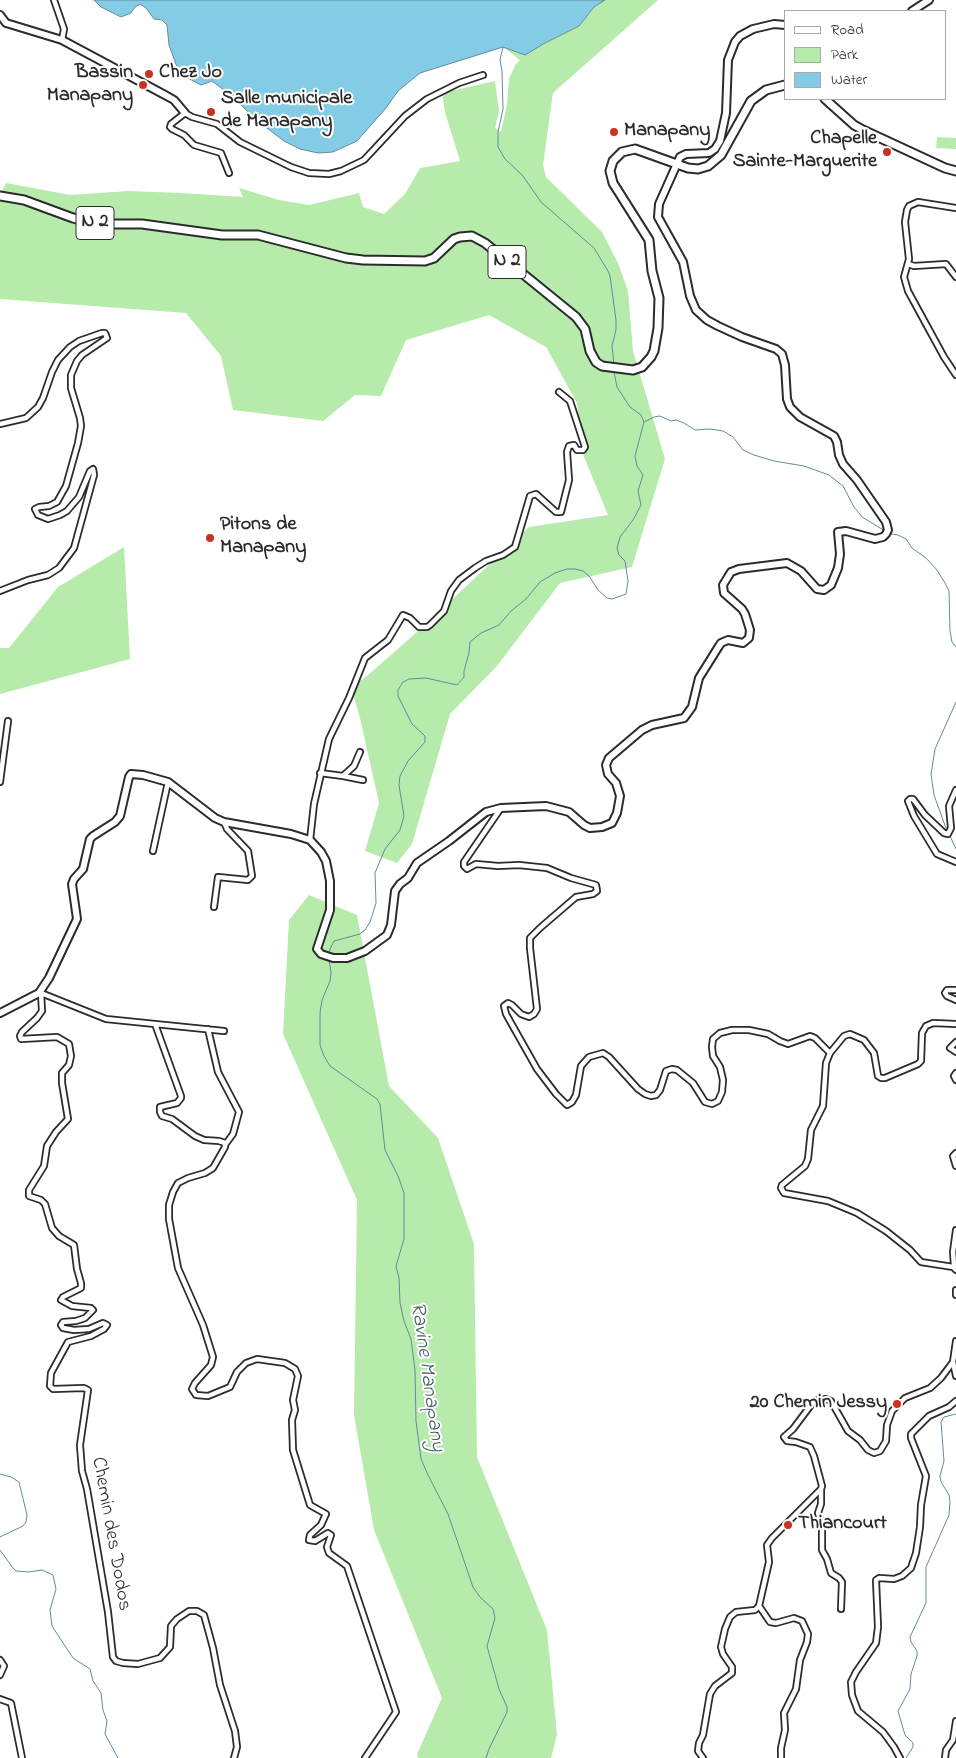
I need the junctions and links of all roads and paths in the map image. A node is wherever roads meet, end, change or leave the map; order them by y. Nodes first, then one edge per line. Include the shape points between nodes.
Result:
1 (54, 0) edge
2 (929, 0) edge
3 (914, 10) edge
4 (0, 15) edge
5 (784, 25) edge
6 (62, 40) junction
7 (484, 75) dead end
8 (784, 85) edge
9 (826, 100) edge
10 (185, 113) junction
11 (676, 165) junction
12 (956, 171) edge
13 (229, 173) dead end
14 (0, 196) edge
15 (956, 208) edge
16 (908, 264) junction
17 (956, 277) edge
18 (956, 375) edge
19 (559, 392) dead end
20 (0, 424) edge
21 (0, 591) edge
22 (8, 721) dead end
23 (360, 752) dead end
24 (320, 773) junction
25 (343, 776) junction
26 (363, 780) dead end
27 (0, 782) edge
28 (168, 782) junction
29 (956, 790) edge
30 (501, 808) junction
31 (224, 822) junction
32 (310, 840) junction
33 (153, 851) dead end
34 (956, 862) edge
35 (214, 907) dead end
36 (956, 990) edge
37 (40, 993) junction
38 (956, 1000) edge
39 (0, 1013) edge
40 (155, 1024) junction
41 (955, 1025) edge
42 (208, 1029) junction
43 (224, 1031) dead end
44 (956, 1042) edge
45 (956, 1052) edge
46 (830, 1053) junction
47 (956, 1073) edge
48 (956, 1080) edge
49 (225, 1145) junction
50 (956, 1153) edge
51 (956, 1166) edge
52 (956, 1230) edge
53 (956, 1269) edge
54 (956, 1290) edge
55 (956, 1295) edge
56 (956, 1341) edge
57 (953, 1362) junction
58 (956, 1376) edge
59 (956, 1402) edge
60 (821, 1489) junction
61 (759, 1606) junction
62 (841, 1609) dead end
63 (0, 1660) edge
64 (0, 1675) edge
65 (0, 1699) edge
66 (956, 1721) edge
67 (22, 1758) edge
68 (234, 1758) edge
69 (365, 1758) edge
70 (703, 1758) edge
71 (781, 1758) edge
72 (900, 1758) edge
73 (945, 1758) edge

1 - 6 street via 64,29
2 - 3 main road
4 - 6 main road via 6,24
5 - 11 main road via 760,27 737,39 728,60 726,113 720,141 709,153 684,154
6 - 10 main road via 174,100
7 - 10 street via 427,99 405,116 364,160 330,174 291,168 240,142 217,124
8 - 11 main road, N 2 via 766,90 751,101 725,150 713,163 695,169
9 - 12 main road via 863,130
10 - 13 street via 170,126 194,145 221,153
11 - 14 main road, N 2 via 632,149 619,154 611,166 613,182 648,236 659,298 658,328 652,357 642,367 633,370 602,366 592,358 585,329 573,315 472,236 454,239 434,258 425,261 363,260 258,236 88,222 24,200
11 - 30 main road via 659,204 658,217 682,262 694,307 718,326 782,354 787,399 792,410 834,436 841,460 883,516 888,531 875,539 842,530 838,532 838,568 831,585 824,590 817,589 801,571 787,563 739,569 729,575 723,585 724,593 745,614 749,638 743,643 724,641 719,646 699,678 692,707 684,718 647,727 609,758 606,765 608,774 616,783 620,796 612,823 590,828 569,812 552,806
15 - 16 street via 918,202 909,206 905,222
16 - 17 street via 946,264
16 - 18 street via 904,277 908,292
19 - 24 street via 570,401 585,447 578,450 574,445 569,446 569,480 561,512 556,512 536,494 530,496 515,546 459,580 450,591 444,611 427,627 419,627 403,615 388,640 365,658 350,698 329,739
20 - 21 street via 26,418 38,407 58,360 70,347 105,333 107,338 82,355 71,376 81,426 66,486 57,502 35,509 38,515 48,519 67,511 79,497 90,471 94,469 74,548 59,568 48,575
22 - 27 street
23 - 25 street via 354,766
24 - 25 street
24 - 32 street
25 - 26 street
28 - 31 main road
28 - 33 street
28 - 37 main road via 131,774 120,816 90,839 83,869 72,884 77,919
29 - 34 street via 949,806 952,828 948,834 942,832 912,799 908,801 938,854
30 - 32 main road via 481,815 417,862 395,891 387,935 347,958 333,958 321,954 318,949 330,910 330,881 326,861
30 - 46 street via 464,862 467,869 476,864 547,868 596,885 597,890 593,894 576,897 530,938 537,1009 534,1014 529,1017 508,1003 504,1006 537,1069 567,1105 576,1095 581,1066 589,1057 602,1053 645,1094 656,1095 666,1071 672,1069 693,1083 705,1102 712,1104 718,1101 722,1092 723,1080 712,1047 713,1039 720,1033 749,1030 768,1034 788,1044 810,1036
31 - 32 main road
31 - 35 street via 248,852 252,876 248,880 218,877
36 - 38 street via 947,990 945,994
37 - 39 main road
37 - 40 street via 106,1019
37 - 68 street, Chemin des Dodos via 42,1011 20,1036 21,1039 57,1037 69,1044 69,1065 62,1073 68,1119 47,1146 44,1166 29,1190 29,1196 45,1204 52,1228 74,1246 81,1288 62,1296 61,1300 93,1310 85,1318 61,1325 74,1330 89,1329 103,1323 107,1325 91,1336 68,1342 51,1373 50,1386 53,1389 88,1390 80,1445 82,1471 114,1657 116,1661 138,1664 160,1658 170,1647 171,1626 177,1619 190,1611 204,1615 220,1686 237,1740
40 - 42 street
40 - 49 street via 181,1096 177,1103 160,1107 162,1116 177,1122 195,1136
41 - 46 street via 933,1023 926,1026 922,1033 921,1061 885,1078 878,1076 874,1053 862,1038 846,1034
42 - 43 street
42 - 49 street via 218,1072 239,1112
44 - 45 street via 950,1047
46 - 53 street via 824,1071 822,1110 811,1130 808,1159 805,1166 782,1185 782,1192 828,1201 857,1213 886,1231 921,1262
47 - 48 street
49 - 69 street via 213,1168 178,1183 169,1205 178,1268 213,1357 211,1365 192,1389 196,1395 208,1396 230,1387 237,1372 246,1363 257,1359 285,1363 295,1368 298,1376 292,1420 293,1450 310,1505 326,1514 321,1525 310,1535 310,1540 315,1541 328,1533 329,1553 347,1566 396,1712
50 - 51 street via 953,1156
52 - 53 street via 953,1252
54 - 55 street
56 - 57 street
57 - 58 street
57 - 60 street via 930,1388 905,1398 892,1411 886,1441 880,1451 874,1453 848,1431 831,1401 822,1398 814,1401 784,1439 810,1447
59 - 72 street via 929,1416 912,1434 926,1476 916,1553 911,1568 902,1576 876,1580 876,1643 852,1682 858,1711 883,1732
60 - 61 street via 767,1545 769,1562
60 - 62 street via 818,1515 822,1525 822,1550 830,1571 842,1582
61 - 70 street via 755,1610 736,1612 725,1629 722,1647 732,1673 710,1694 698,1751
61 - 71 street via 770,1622 794,1618 802,1621 808,1634 796,1689 784,1713
63 - 64 street via 4,1666
65 - 67 street via 11,1703
66 - 73 street via 953,1740

